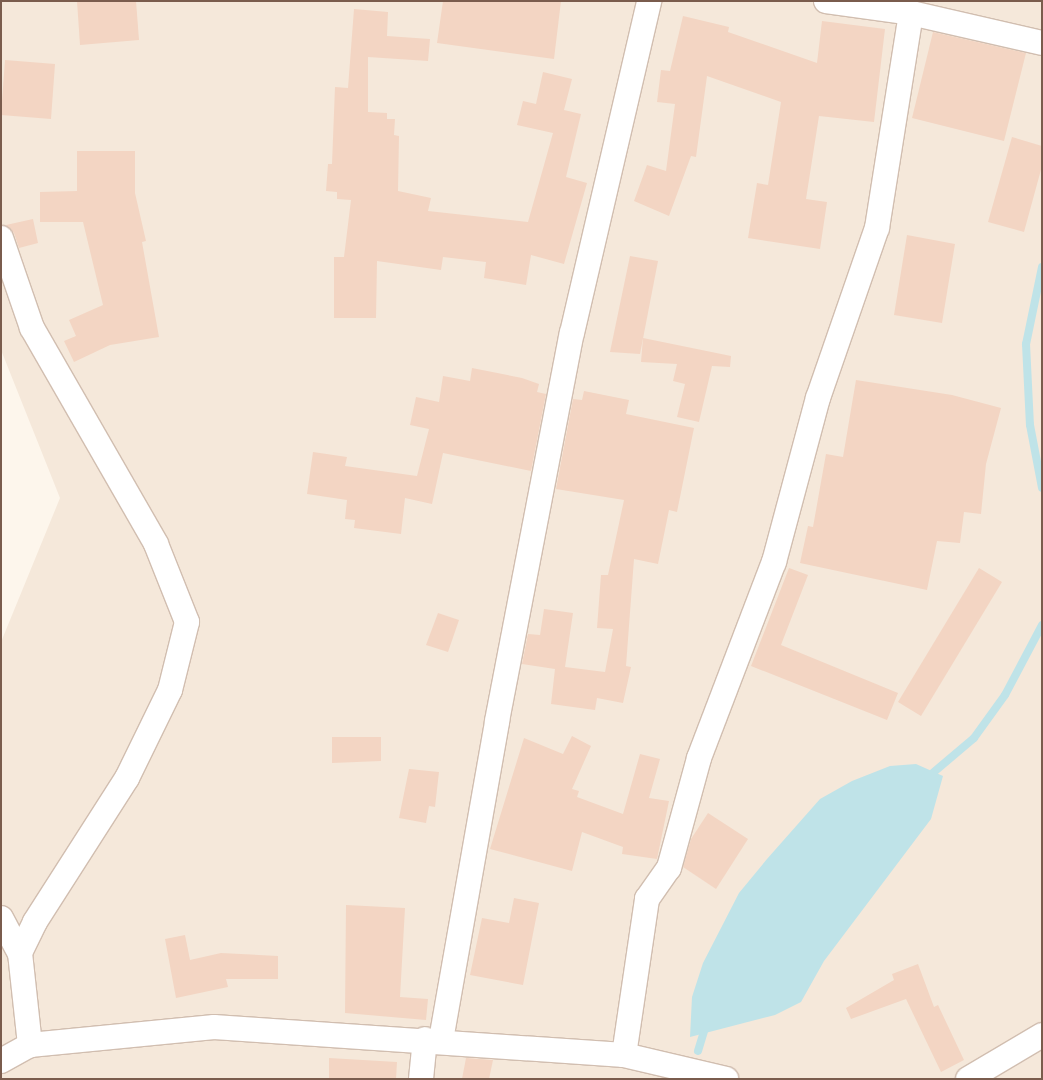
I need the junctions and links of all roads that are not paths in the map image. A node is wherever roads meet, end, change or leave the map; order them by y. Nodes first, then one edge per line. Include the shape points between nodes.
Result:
1 (649, 1) edge
2 (826, 1) edge
3 (900, 8) edge
4 (1042, 43) edge
5 (1, 238) edge
6 (1, 918) edge
7 (20, 953) junction
8 (1042, 1035) edge
9 (433, 1040) junction
10 (30, 1044) junction
11 (624, 1055) junction
12 (1, 1061) edge
13 (421, 1079) edge
14 (726, 1079) edge
15 (968, 1079) edge

1 - 9 street via 572,334
2 - 3 street
3 - 4 street
3 - 11 street via 877,228 818,398 774,562 699,758 669,868 647,899
5 - 7 street via 32,328 156,544 188,622 170,690 127,778 35,922
6 - 7 street
7 - 10 street
8 - 15 street
9 - 10 street via 214,1027
9 - 11 street
9 - 13 street
10 - 12 street
11 - 14 street

